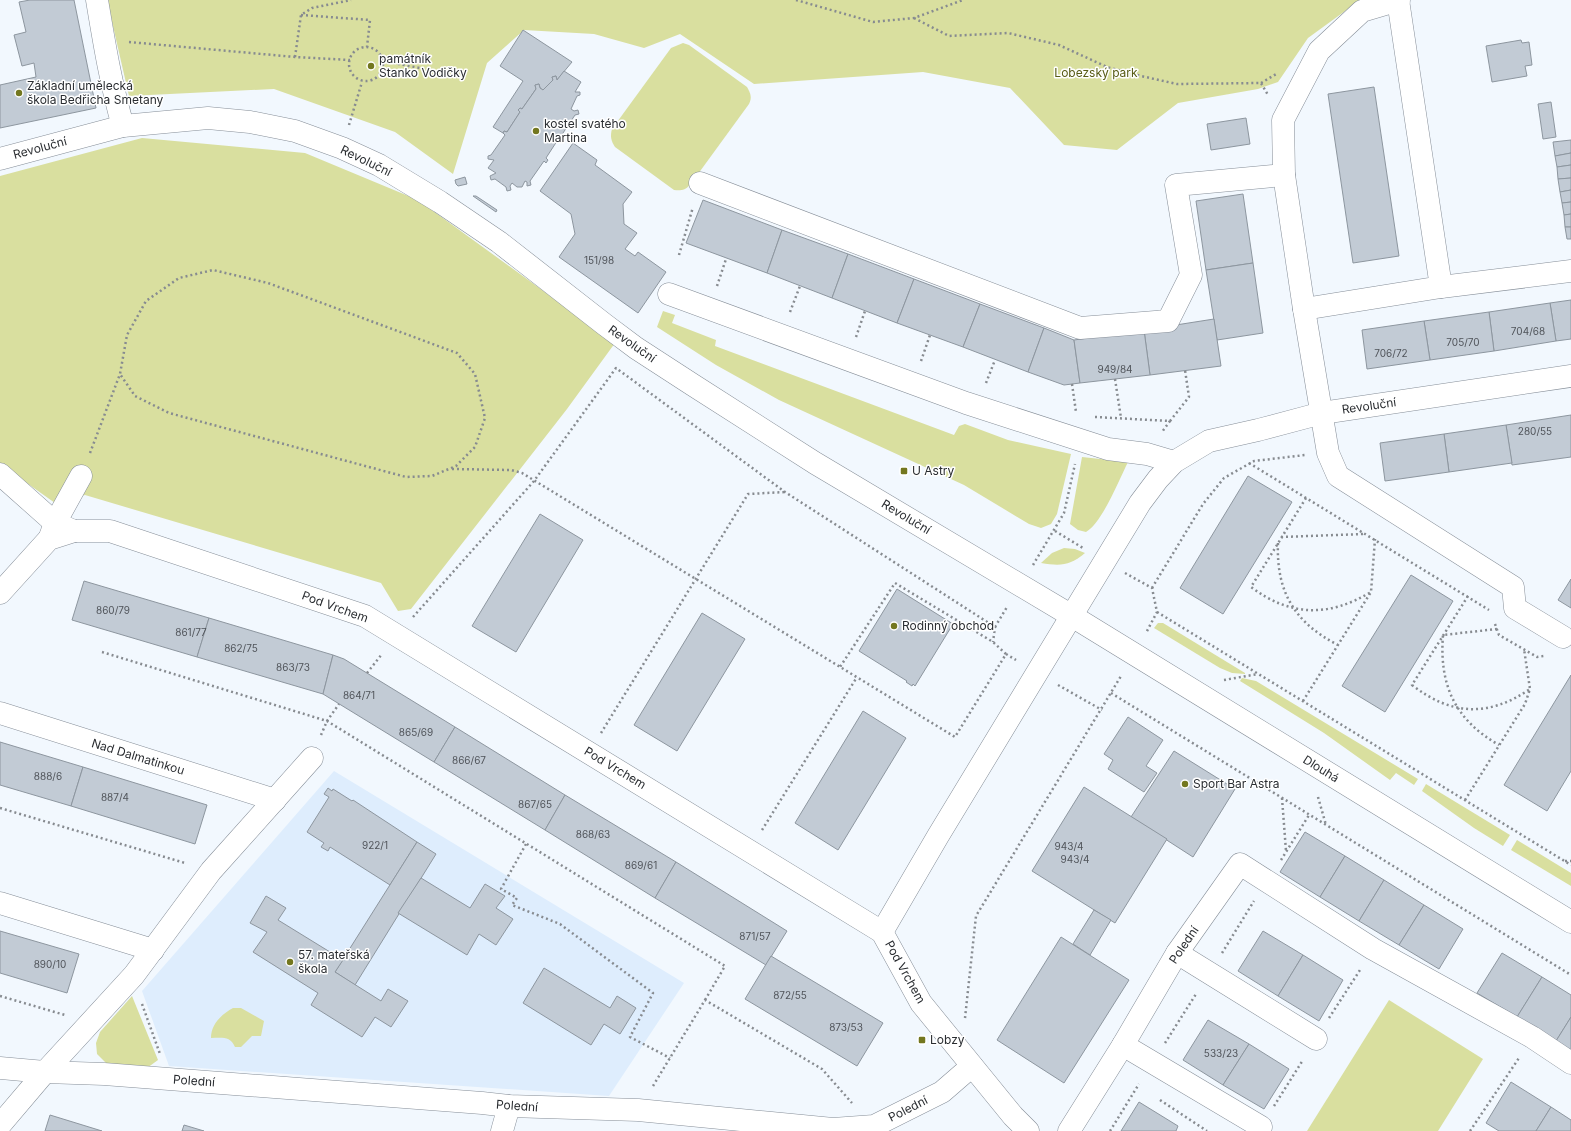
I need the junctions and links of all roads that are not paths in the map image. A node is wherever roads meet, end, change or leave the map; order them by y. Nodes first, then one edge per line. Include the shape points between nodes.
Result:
1 (97, 0) edge
2 (1398, 0) edge
3 (123, 126) junction
4 (0, 159) edge
5 (1284, 175) junction
6 (700, 183) road end
7 (1571, 271) edge
8 (1441, 287) junction
9 (669, 294) dead end
10 (1304, 309) junction
11 (1571, 376) edge
12 (1322, 413) junction
13 (1174, 462) junction
14 (0, 474) edge
15 (81, 476) road end
16 (59, 531) junction
17 (0, 593) edge
18 (1072, 616) junction
19 (1563, 637) road end
20 (0, 714) edge
21 (312, 758) road end
22 (275, 800) junction
23 (0, 903) edge
24 (1571, 922) edge
25 (882, 932) junction
26 (153, 950) junction
27 (1177, 953) junction
28 (1316, 1039) dead end
29 (1123, 1045) junction
30 (966, 1059) junction
31 (1571, 1063) edge
32 (0, 1068) edge
33 (45, 1072) junction
34 (509, 1106) junction
35 (0, 1125) edge
36 (1262, 1126) dead end
37 (502, 1131) edge
38 (1028, 1131) edge
39 (1069, 1131) edge

1 - 3 street
2 - 5 street via 1362,11 1319,51 1283,120
2 - 8 street
3 - 4 street, Revoluční
3 - 18 street, Revoluční via 208,118 250,122 295,131 342,148 379,166 440,202 499,242 615,332 693,385 815,463
5 - 6 street via 1176,185 1191,275 1168,321 1080,328
5 - 10 street
7 - 8 street
8 - 10 street
9 - 13 street via 966,403 1108,449 1147,454
10 - 12 street
11 - 12 street, Revoluční
12 - 13 street, Revoluční via 1209,442
12 - 19 street via 1328,452 1338,476 1513,587 1515,608
13 - 18 street, Revoluční via 1140,504
14 - 16 street
15 - 16 street
16 - 17 street
16 - 25 street, Pod Vrchem via 110,531 365,616
18 - 24 street, Dlouhá
18 - 25 street
20 - 22 street, Nad Dalmatinkou
21 - 22 street
22 - 26 street via 211,871
23 - 26 street
25 - 30 street, Pod Vrchem via 921,1003
26 - 33 street via 132,977
27 - 28 street
27 - 29 street, Polední
27 - 31 street, Polední via 1240,864 1373,949 1532,1037
29 - 36 street
29 - 39 street, Polední
30 - 34 street, Polední via 942,1092 874,1126 833,1129 638,1110
30 - 38 street, Pod Vrchem
32 - 33 street
33 - 34 street, Polední via 104,1074
33 - 35 street
34 - 37 street

